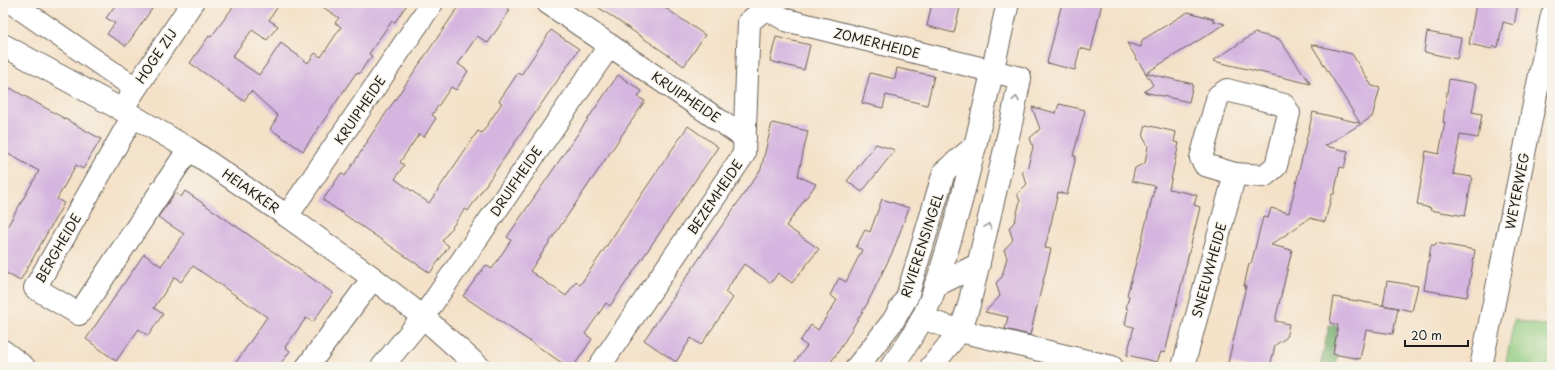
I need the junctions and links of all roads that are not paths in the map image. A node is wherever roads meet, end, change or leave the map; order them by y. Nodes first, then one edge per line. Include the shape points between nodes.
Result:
1 (12, 3) edge
2 (192, 3) edge
3 (432, 3) edge
4 (548, 3) edge
5 (1008, 3) edge
6 (764, 6) edge
7 (1552, 15) edge
8 (3, 45) edge
9 (610, 45) junction
10 (992, 71) junction
11 (135, 88) junction
12 (128, 112) junction
13 (745, 138) junction
14 (975, 146) junction
15 (189, 149) junction
16 (1235, 174) junction
17 (287, 216) junction
18 (979, 264) junction
19 (373, 278) junction
20 (935, 286) junction
21 (423, 317) junction
22 (922, 318) junction
23 (960, 331) junction
24 (907, 357) edge
25 (307, 367) edge
26 (382, 367) edge
27 (479, 367) edge
28 (599, 367) edge
29 (857, 367) edge
30 (891, 367) edge
31 (931, 367) edge
32 (1112, 367) edge
33 (1183, 367) edge
34 (1481, 367) edge

1 - 11 street
2 - 11 street, HOGE ZIJ
3 - 17 street, KRUIPHEIDE
4 - 9 street, KRUIPHEIDE
5 - 10 street, RIVIERENSINGEL
6 - 10 street, ZOMERHEIDE via 786,20
6 - 13 street, BEZEMHEIDE via 750,22
7 - 34 street, WEYERWEG
8 - 12 street, HEIAKKER
9 - 13 street, KRUIPHEIDE
9 - 21 street, DRUIFHEIDE
10 - 14 street, RIVIERENSINGEL
18 -> 10 street via 1020,78
11 - 12 street, HOGE ZIJ
12 - 15 street, HEIAKKER
12 - 15 street, BERGHEIDE via 35,288 45,295 79,314
13 - 28 street, BEZEMHEIDE via 744,154
14 - 20 street, RIVIERENSINGEL via 968,179
14 - 29 street, RIVIERENSINGEL via 944,172 907,297 893,321
15 - 17 street, HEIAKKER
16 - 16 street via 1205,165 1201,158 1218,96 1227,90 1284,105 1289,113 1276,166 1264,176
16 - 33 street, SNEEUWHEIDE
17 - 19 street, HEIAKKER
18 - 20 street, RIVIERENSINGEL
18 - 23 street
19 - 21 street, HEIAKKER
19 - 25 street
20 - 22 street, RIVIERENSINGEL
21 - 26 street, DRUIFHEIDE
21 - 27 street, HEIAKKER
22 - 23 street
22 - 24 street, RIVIERENSINGEL
23 - 31 street
23 - 32 street
24 - 30 street, RIVIERENSINGEL

